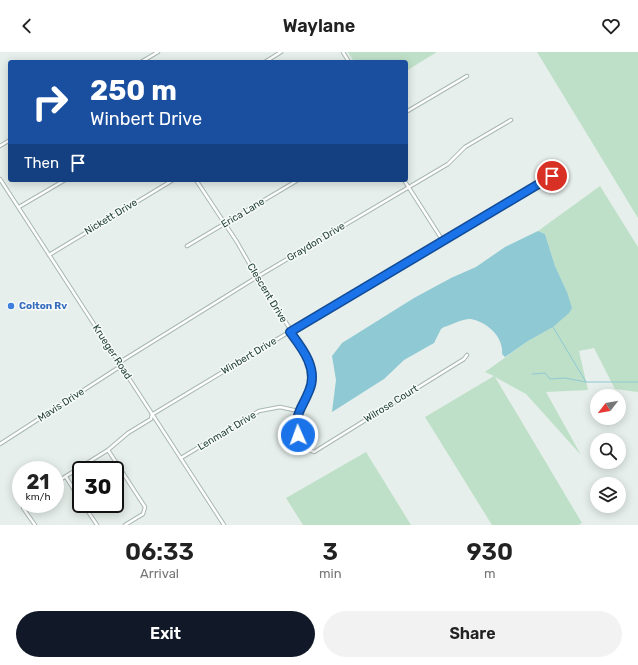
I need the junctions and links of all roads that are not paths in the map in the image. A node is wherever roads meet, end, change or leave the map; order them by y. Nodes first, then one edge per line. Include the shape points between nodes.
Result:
1 (158, 52) edge
2 (281, 52) edge
3 (144, 60) edge
4 (268, 60) edge
5 (468, 76) dead end
6 (408, 111) edge
7 (511, 120) dead end
8 (552, 176) dead end
9 (0, 179) edge
10 (62, 182) edge
11 (170, 182) edge
12 (197, 182) edge
13 (295, 182) edge
14 (405, 182) edge
15 (408, 187) junction
16 (19, 207) junction
17 (224, 224) junction
18 (443, 241) junction
19 (187, 246) dead end
20 (49, 255) junction
21 (257, 277) junction
22 (290, 332) junction
23 (467, 355) dead end
24 (120, 362) junction
25 (121, 366) junction
26 (298, 411) junction
27 (153, 414) junction
28 (0, 444) edge
29 (108, 450) junction
30 (181, 458) junction
31 (66, 477) joint
32 (72, 487) edge
33 (27, 513) edge
34 (89, 513) edge
35 (35, 525) edge
36 (96, 525) edge
37 (125, 525) edge
38 (224, 525) edge

1 - 3 street
2 - 4 street
5 - 6 street
7 - 15 street, Graydon Drive via 466,147 448,164
8 - 18 street, Winbert Drive
9 - 16 street, Krueger Road
10 - 16 street
11 - 20 street, Nickett Drive
12 - 17 street, Clescent Drive
13 - 17 street, Erica Lane
14 - 15 street
15 - 18 street
15 - 21 street, Graydon Drive
16 - 20 street, Krueger Road
17 - 19 street, Erica Lane
17 - 21 street, Clescent Drive
18 - 22 street, Winbert Drive
20 - 24 street, Krueger Road
21 - 22 street, Clescent Drive
21 - 24 street, Graydon Drive
22 - 26 street, Clescent Drive via 306,354 311,369 310,390
22 - 27 street, Winbert Drive
23 - 26 street, Wilrose Court via 314,452 307,449 298,435
24 - 25 street, Krueger Road
25 - 27 street, Krueger Road
25 - 28 street, Mavis Drive
26 - 30 street, Lenmart Drive via 280,407 259,411
27 - 29 street, Winbert Drive via 150,419
27 - 30 street, Krueger Road
29 - 31 street, Winbert Drive
29 - 37 street via 145,507 142,514
30 - 38 street, Krueger Road
31 - 32 street
33 - 35 street
34 - 36 street

